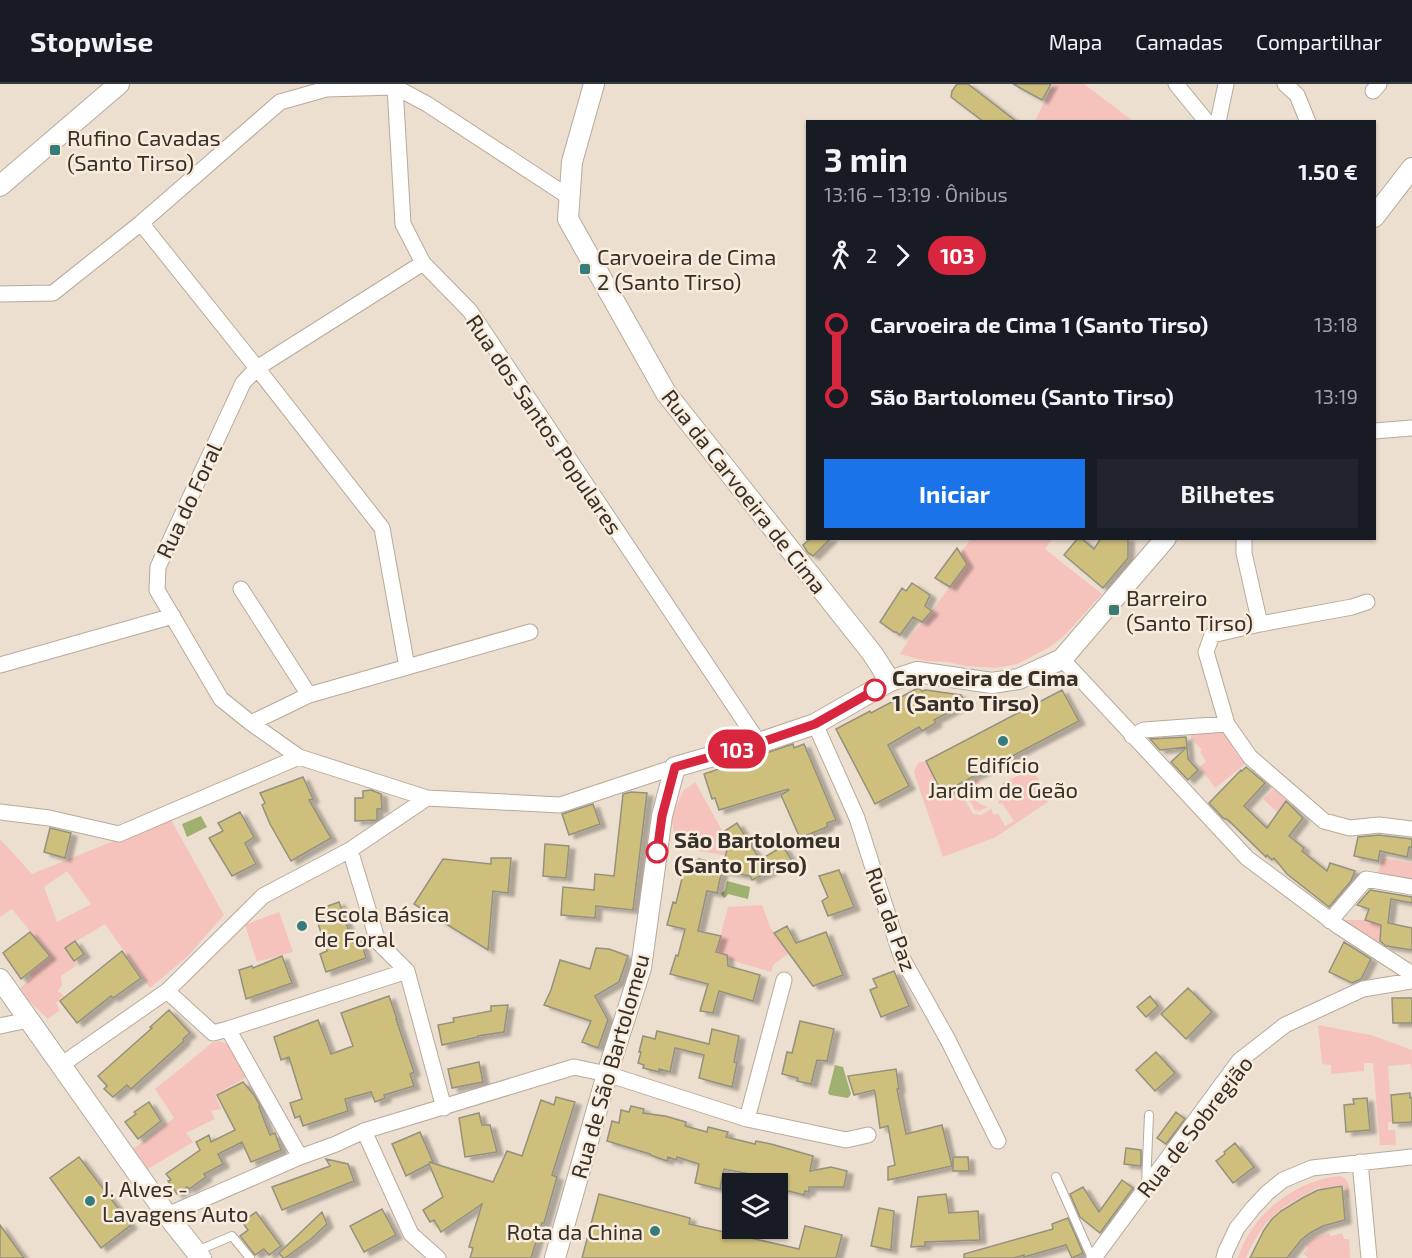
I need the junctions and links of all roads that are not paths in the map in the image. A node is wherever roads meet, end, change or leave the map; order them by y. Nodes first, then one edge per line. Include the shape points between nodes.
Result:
1 (119, 84) edge
2 (594, 84) edge
3 (1176, 84) edge
4 (1226, 84) edge
5 (1285, 84) edge
6 (394, 86) edge
7 (1205, 120) edge
8 (1218, 120) edge
9 (1307, 120) edge
10 (1412, 168) edge
11 (0, 186) edge
12 (569, 198) junction
13 (1376, 214) edge
14 (141, 223) junction
15 (423, 263) junction
16 (0, 294) edge
17 (257, 368) junction
18 (1412, 428) edge
19 (1376, 431) edge
20 (1164, 540) edge
21 (1244, 540) edge
22 (241, 589) dead end
23 (1367, 602) dead end
24 (173, 616) junction
25 (1260, 624) junction
26 (530, 632) dead end
27 (1062, 659) junction
28 (0, 665) edge
29 (407, 667) junction
30 (890, 681) junction
31 (309, 695) junction
32 (251, 723) junction
33 (815, 724) junction
34 (1227, 724) junction
35 (1132, 736) junction
36 (759, 743) junction
37 (299, 757) junction
38 (675, 767) junction
39 (427, 798) junction
40 (0, 812) edge
41 (1412, 829) edge
42 (350, 850) junction
43 (1412, 886) edge
44 (1330, 921) junction
45 (406, 971) junction
46 (1412, 974) edge
47 (0, 979) edge
48 (784, 980) dead end
49 (1412, 981) edge
50 (167, 991) junction
51 (28, 1020) junction
52 (0, 1026) edge
53 (228, 1029) junction
54 (61, 1065) junction
55 (608, 1074) junction
56 (444, 1108) junction
57 (1149, 1115) dead end
58 (747, 1119) junction
59 (364, 1131) junction
60 (868, 1134) dead end
61 (998, 1141) dead end
62 (300, 1156) junction
63 (1412, 1157) edge
64 (1360, 1162) junction
65 (1056, 1177) dead end
66 (1146, 1188) junction
67 (167, 1215) junction
68 (198, 1255) edge
69 (250, 1258) edge
70 (438, 1258) edge
71 (555, 1258) edge
72 (1093, 1258) edge
73 (1224, 1258) edge
74 (1369, 1258) edge

1 - 11 street
2 - 12 street, Rua da Carvoeira de Cima via 572,162
3 - 7 street
4 - 8 street
5 - 9 street via 1297,95
6 - 12 street
6 - 14 street via 326,89 280,102
6 - 15 street, Rua dos Santos Populares via 403,224
10 - 13 street
12 - 30 street, Rua da Carvoeira de Cima via 568,219 666,393
14 - 16 street via 53,293
14 - 17 street
15 - 17 street, Rua do Foral
15 - 36 street, Rua dos Santos Populares via 470,311
17 - 24 street, Rua do Foral via 243,383 158,567 157,590
17 - 29 street via 382,528
18 - 19 street
20 - 27 street
21 - 25 street
22 - 31 street
23 - 25 street
24 - 28 street
24 - 32 street, Rua do Foral via 221,699
25 - 34 street via 1212,635 1206,652
26 - 29 street
27 - 30 street via 1018,679 992,683 917,672
27 - 35 street
29 - 31 street
30 - 33 street
31 - 32 street
32 - 37 street, Rua do Foral
33 - 36 street
33 - 61 street, Rua da Paz via 857,818 901,956
34 - 35 street via 1144,730
34 - 41 street via 1250,757 1324,821 1350,828 1379,825
35 - 44 street via 1247,858
36 - 38 street
37 - 39 street, Rua do Foral
37 - 40 street via 119,834 49,818
38 - 39 street, Rua do Foral via 560,805
38 - 55 street, Rua de São Bartolomeu via 662,816 640,968
39 - 42 street
42 - 45 street via 378,942
42 - 50 street via 263,896
43 - 44 street via 1366,879
44 - 46 street
45 - 53 street
45 - 56 street
47 - 51 street
48 - 58 street
49 - 66 street, Rua de Sobregião via 1363,989 1285,1024 1239,1061
50 - 53 street via 213,1033
50 - 54 street
51 - 52 street
51 - 54 street
53 - 62 street
54 - 67 street
55 - 56 street via 574,1067
55 - 58 street
55 - 71 street, Rua de São Bartolomeu
56 - 59 street
57 - 66 lane
58 - 60 street via 846,1140
59 - 62 street
59 - 70 street via 411,1234
62 - 67 street
63 - 64 street
64 - 73 street via 1312,1168 1283,1180 1237,1228
64 - 74 street
65 - 72 lane
66 - 72 street, Rua de Sobregião
67 - 68 street
68 - 69 lane via 232,1236

